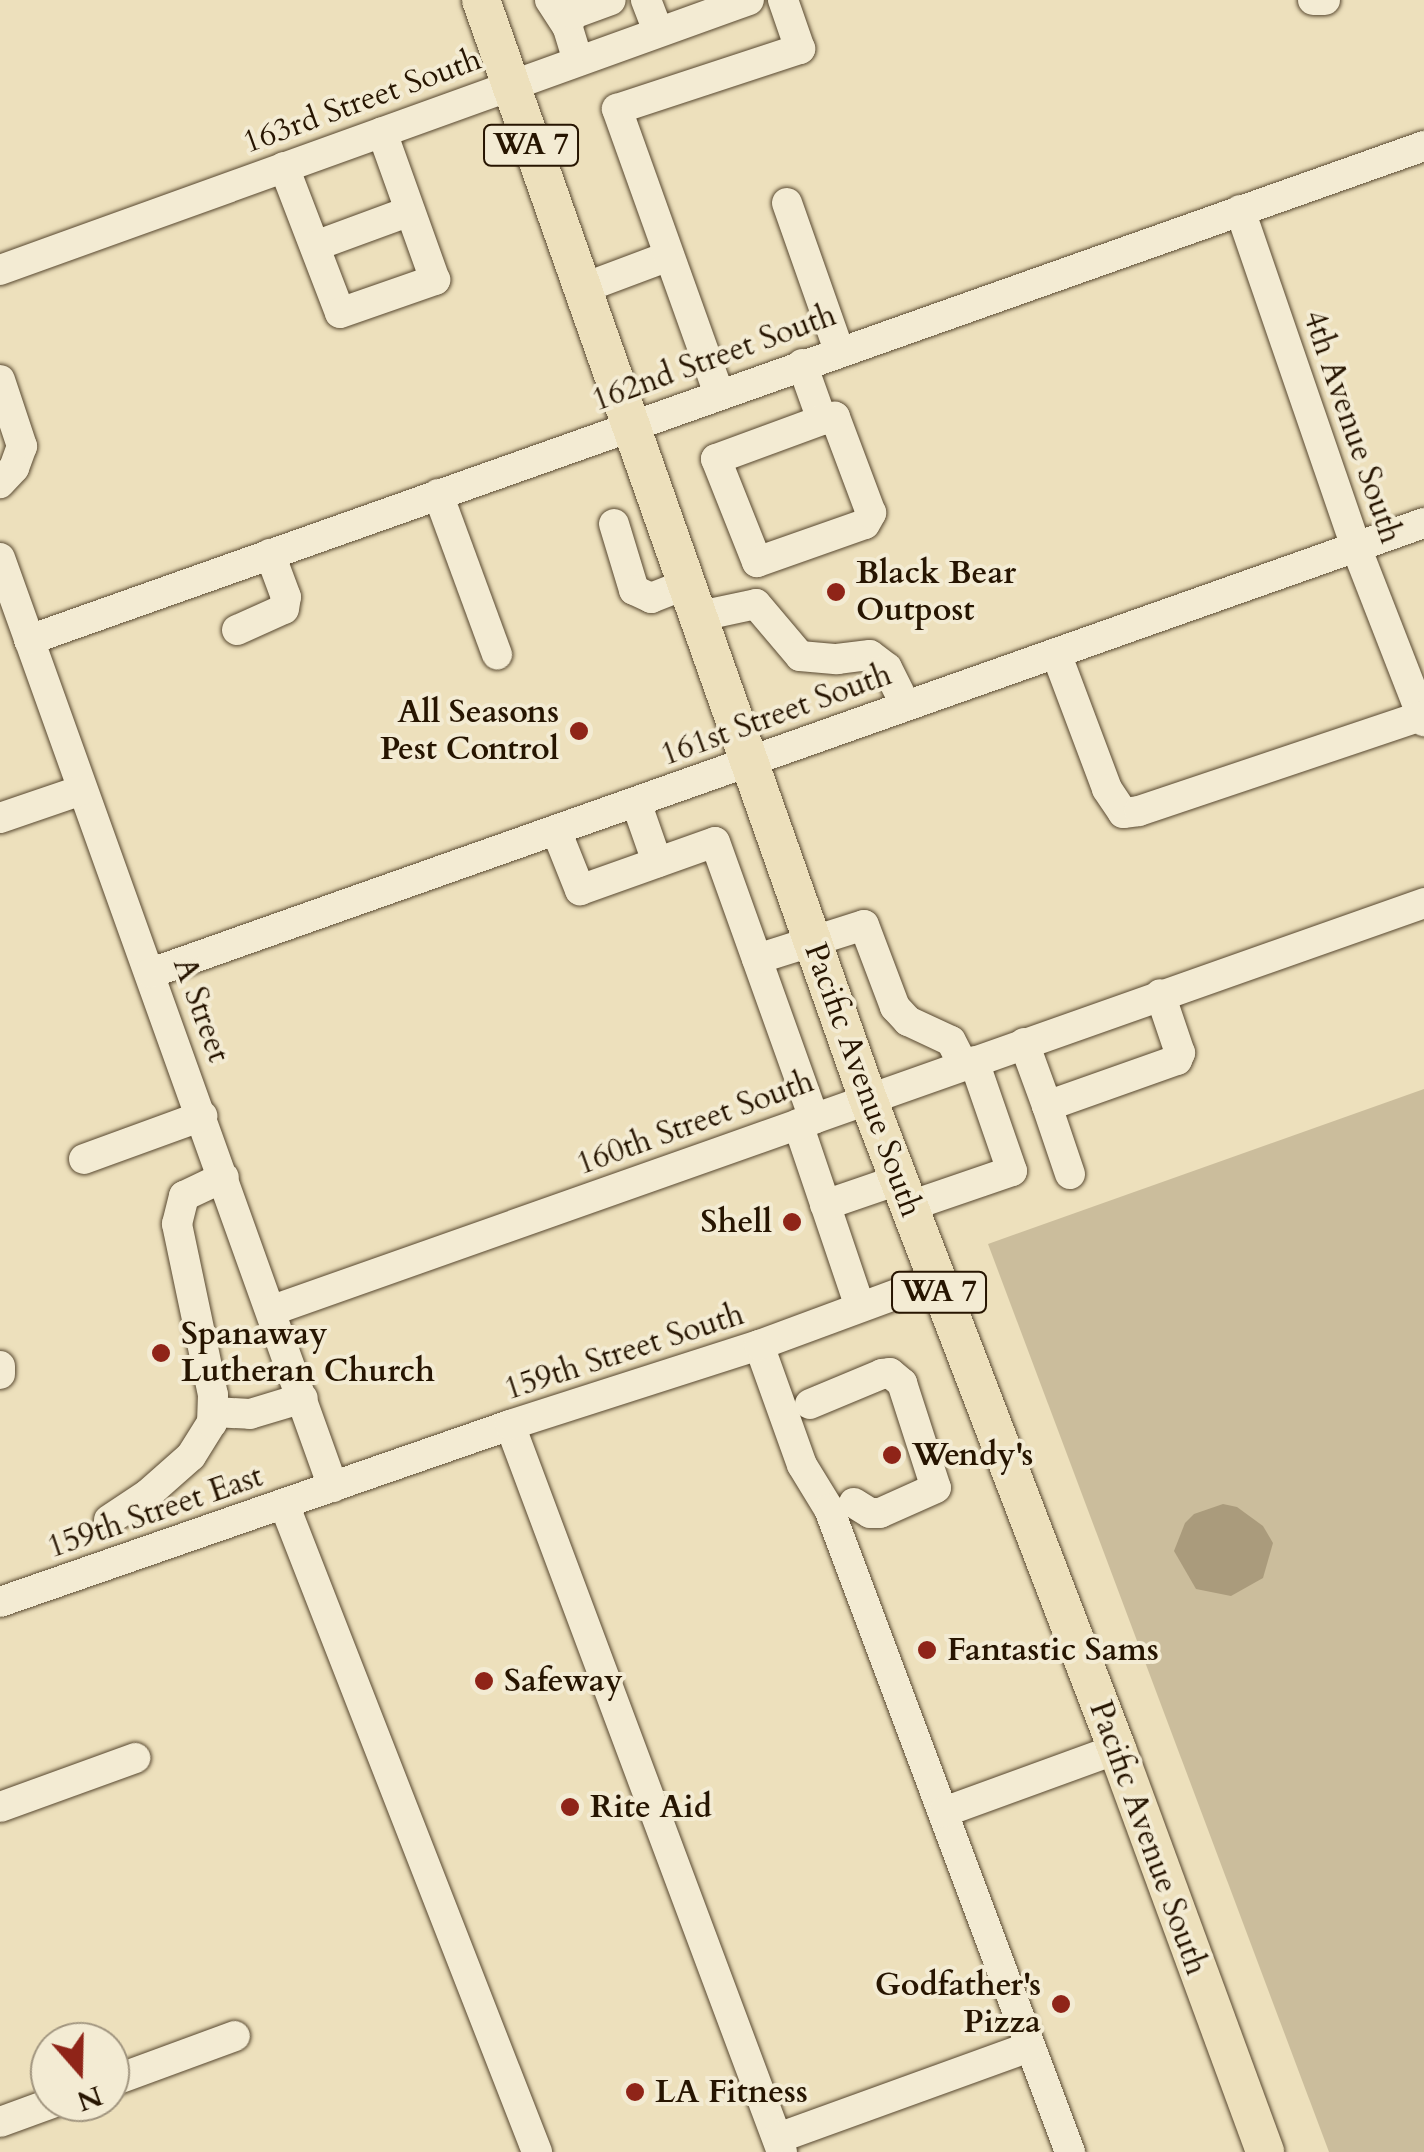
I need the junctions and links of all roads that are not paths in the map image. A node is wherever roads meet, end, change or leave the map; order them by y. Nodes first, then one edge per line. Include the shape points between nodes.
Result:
1 (481, 0) edge
2 (550, 0) edge
3 (612, 0) edge
4 (646, 0) edge
5 (749, 0) edge
6 (782, 0) edge
7 (1313, 0) edge
8 (1326, 0) edge
9 (566, 26) junction
10 (658, 32) junction
11 (578, 61) junction
12 (511, 85) junction
13 (382, 132) junction
14 (1424, 146) edge
15 (284, 167) junction
16 (787, 203) dead end
17 (1240, 210) junction
18 (410, 211) junction
19 (314, 246) junction
20 (670, 256) junction
21 (0, 270) edge
22 (581, 289) junction
23 (838, 351) junction
24 (802, 364) junction
25 (0, 380) edge
26 (719, 394) junction
27 (822, 420) junction
28 (629, 426) junction
29 (0, 483) edge
30 (438, 494) junction
31 (1424, 523) edge
32 (614, 524) dead end
33 (1356, 547) junction
34 (270, 554) junction
35 (0, 558) edge
36 (694, 600) junction
37 (237, 630) dead end
38 (29, 640) junction
39 (1056, 653) junction
40 (497, 654) dead end
41 (906, 706) junction
42 (1423, 718) edge
43 (748, 762) junction
44 (82, 790) junction
45 (636, 802) junction
46 (0, 818) edge
47 (556, 830) junction
48 (657, 862) junction
49 (1424, 902) edge
50 (813, 940) junction
51 (757, 960) junction
52 (151, 973) junction
53 (1160, 994) junction
54 (1024, 1043) junction
55 (968, 1063) junction
56 (868, 1100) junction
57 (1047, 1106) junction
58 (202, 1116) junction
59 (806, 1122) junction
60 (84, 1159) dead end
61 (1070, 1174) dead end
62 (224, 1177) junction
63 (902, 1194) junction
64 (825, 1205) junction
65 (934, 1280) junction
66 (860, 1308) junction
67 (273, 1310) junction
68 (759, 1345) junction
69 (0, 1366) edge
70 (0, 1374) edge
71 (303, 1398) junction
72 (810, 1404) dead end
73 (214, 1412) junction
74 (510, 1425) junction
75 (333, 1487) junction
76 (854, 1503) dead end
77 (284, 1504) junction
78 (108, 1520) dead end
79 (0, 1602) edge
80 (1116, 1749) junction
81 (135, 1758) dead end
82 (0, 1808) edge
83 (944, 1812) junction
84 (234, 2036) dead end
85 (1030, 2046) junction
86 (130, 2075) edge
87 (30, 2111) edge
88 (0, 2122) edge
89 (780, 2145) edge
90 (537, 2152) edge
91 (1070, 2152) edge
92 (1265, 2152) edge

1 - 12 main road, Pacific Avenue South / WA 7
2 - 9 street
3 - 9 street via 573,14
4 - 10 street
5 - 10 street, 163rd Street South
6 - 20 street via 800,49 617,109
7 - 8 street
9 - 11 street
10 - 11 street, 163rd Street South
11 - 12 street, 163rd Street South
12 - 13 street, 163rd Street South
12 - 22 main road, Pacific Avenue South / WA 7
13 - 15 street, 163rd Street South
13 - 18 street
14 - 17 street, 162nd Street South
15 - 19 street
15 - 21 street, 163rd Street South
16 - 23 street
17 - 23 street, 162nd Street South
17 - 33 street, 4th Avenue South
18 - 19 street
18 - 19 street via 435,280 340,313
20 - 22 street
20 - 26 street
22 - 28 main road, Pacific Avenue South / WA 7
23 - 24 street, 162nd Street South
24 - 26 street, 162nd Street South
24 - 27 street
25 - 29 street via 22,446
26 - 28 street, 162nd Street South
27 - 27 street via 716,459 756,562 866,524 872,513 835,416
28 - 30 street, 162nd Street South
28 - 36 main road, Pacific Avenue South / WA 7
30 - 34 street, 162nd Street South
30 - 40 street
31 - 33 street, 161st Street South
32 - 36 street via 634,590 650,598
33 - 39 street, 161st Street South
33 - 42 street, 4th Avenue South
34 - 37 street via 284,609
34 - 38 street, 162nd Street South
35 - 38 street, A Street
36 - 41 street via 756,604 800,656 870,655 887,668
36 - 43 main road, Pacific Avenue South / WA 7
38 - 44 street, A Street
39 - 41 street, 161st Street South
39 - 42 street via 1107,789 1123,813
41 - 43 street, 161st Street South
43 - 45 street, 161st Street South
43 - 50 main road, Pacific Avenue South / WA 7
44 - 46 street
44 - 52 street, A Street
45 - 47 street, 161st Street South
45 - 48 street
47 - 48 street via 580,890
47 - 52 street, 161st Street South
48 - 51 street via 714,842
49 - 53 street, 160th Street South
50 - 51 street
50 - 55 street via 864,925 895,1007 908,1021 951,1041
50 - 56 main road, Pacific Avenue South / WA 7
51 - 59 street
52 - 58 street, A Street
53 - 54 street, 160th Street South
53 - 57 street via 1180,1053 1176,1060
54 - 55 street, 160th Street South
54 - 57 street
55 - 56 street, 160th Street South
55 - 63 street via 1012,1171
56 - 59 street, 160th Street South
56 - 63 main road, Pacific Avenue South / WA 7
57 - 61 street
58 - 60 street
58 - 62 street, A Street
59 - 64 street
59 - 67 street, 160th Street South
62 - 67 street, A Street
62 - 73 street via 184,1196 177,1224
63 - 64 street
63 - 65 main road, Pacific Avenue South / WA 7
64 - 66 street
65 - 66 street, 159th Street South
65 - 80 main road, Pacific Avenue South / WA 7
66 - 68 street, 159th Street South
67 - 71 street, A Street
68 - 74 street, 159th Street South
68 - 83 street
69 - 70 street
71 - 73 street via 250,1414
71 - 75 street, A Street
72 - 76 street via 882,1374 896,1376 936,1479 934,1502 880,1513
73 - 78 street via 190,1456
74 - 75 street, 159th Street South
74 - 89 street
75 - 77 street, 159th Street East
77 - 79 street, 159th Street East
77 - 90 street
80 - 83 street
80 - 92 main road, Pacific Avenue South / WA 7
81 - 82 street
83 - 85 street
84 - 86 street
85 - 89 street
85 - 91 street
87 - 88 street

